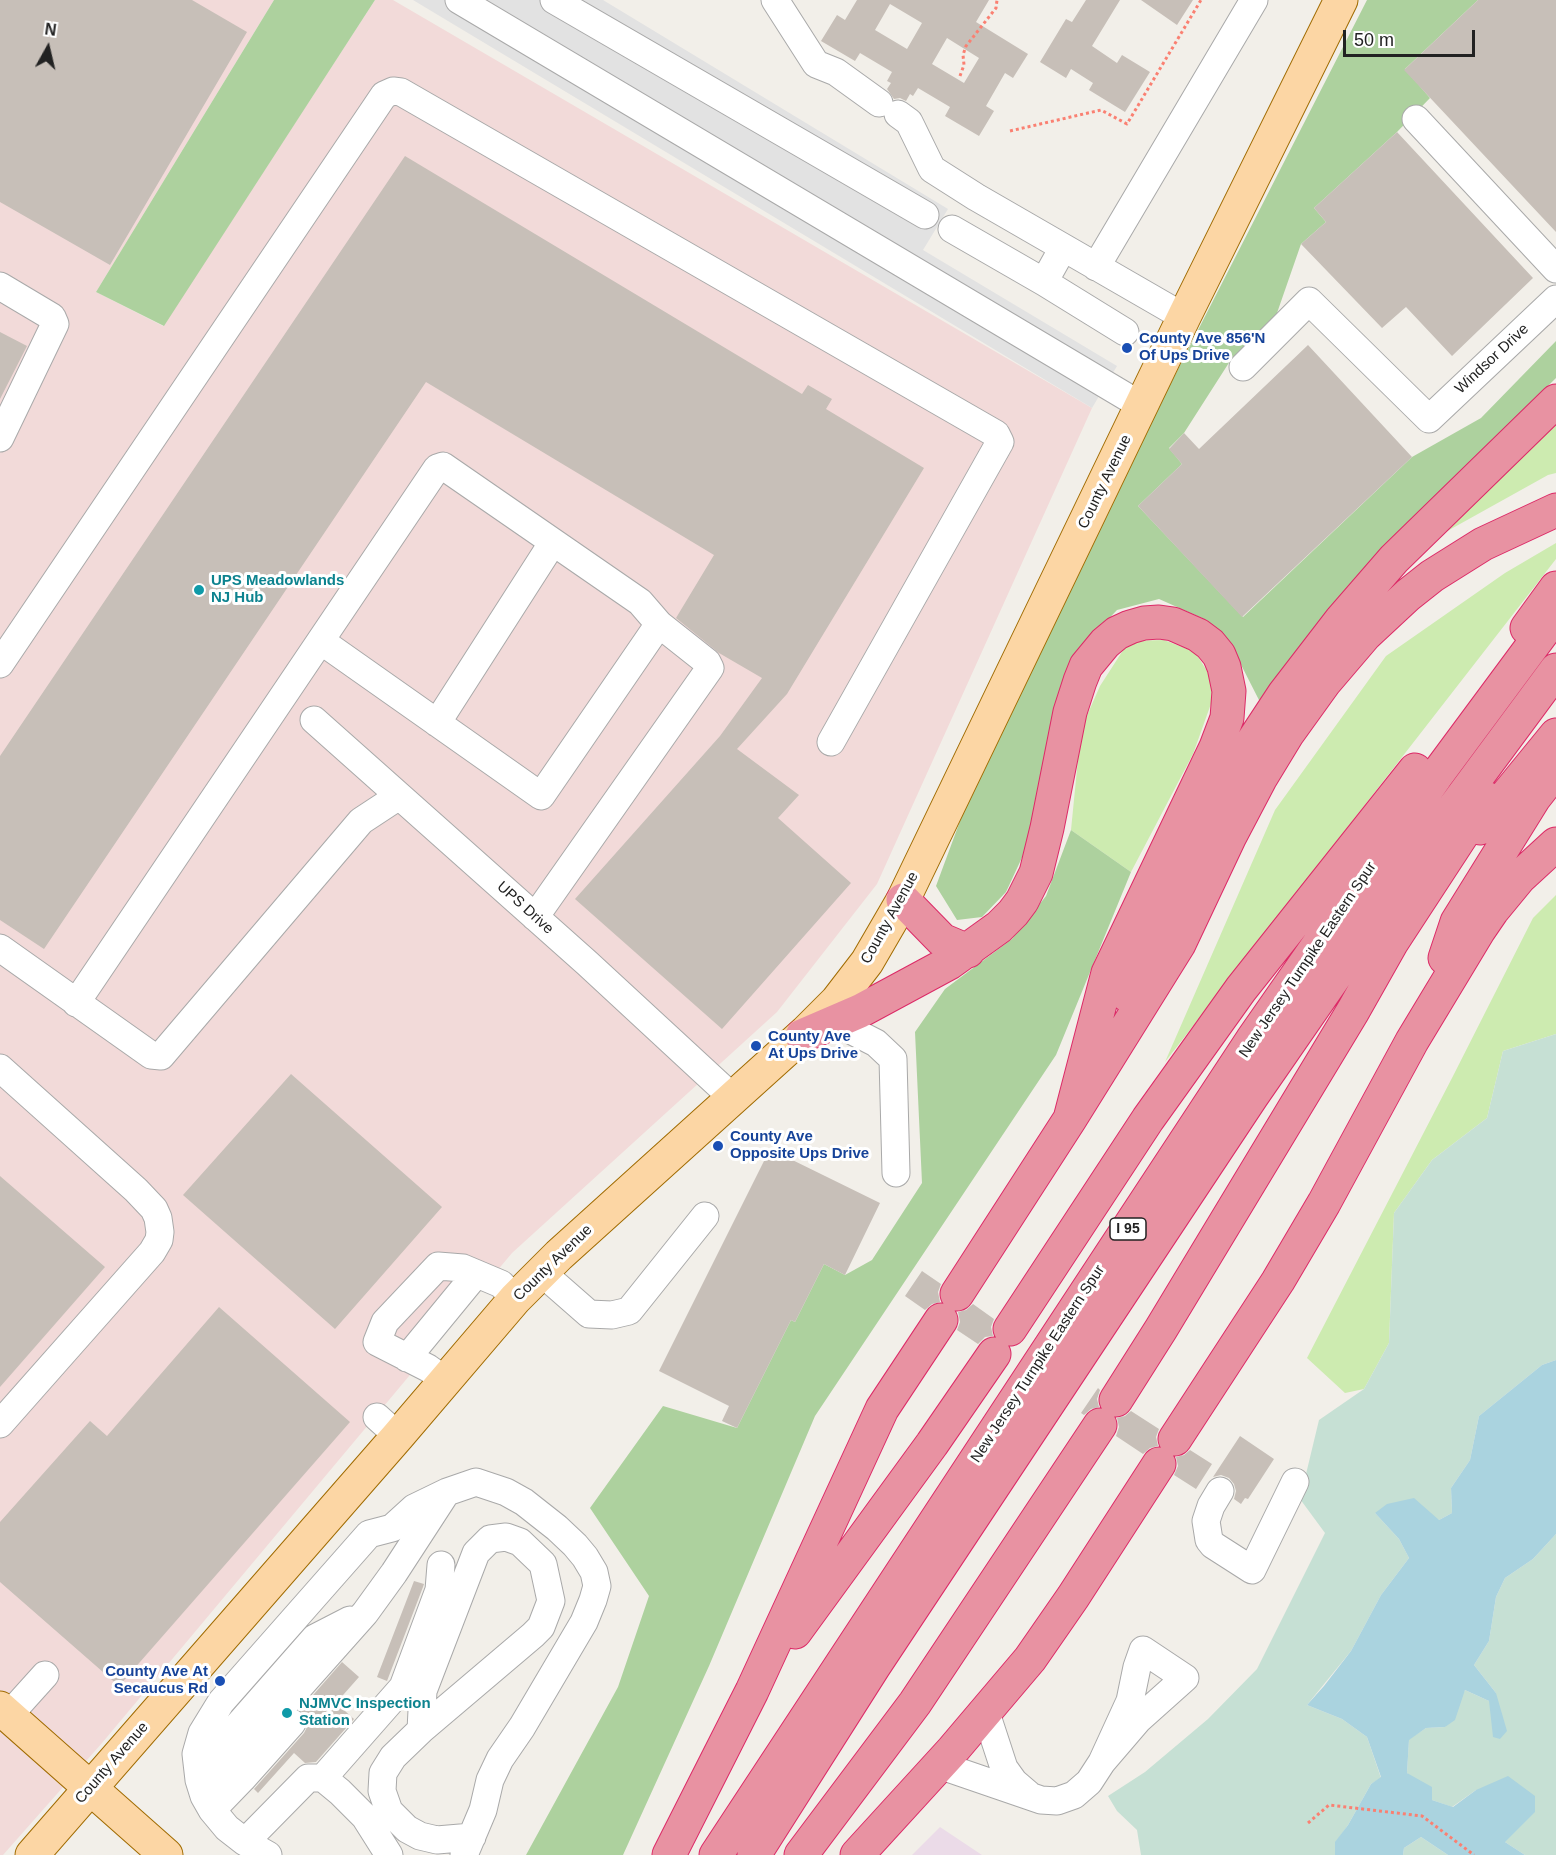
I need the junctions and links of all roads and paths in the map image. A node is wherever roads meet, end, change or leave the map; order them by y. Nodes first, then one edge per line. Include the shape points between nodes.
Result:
1 (459, 0) edge
2 (554, 0) edge
3 (775, 0) edge
4 (997, 0) edge
5 (1201, 0) edge
6 (1254, 0) edge
7 (1341, 0) edge
8 (960, 76) dead end
9 (1416, 119) dead end
10 (1010, 131) dead end
11 (925, 215) dead end
12 (952, 229) dead end
13 (1063, 248) junction
14 (1096, 267) junction
15 (1556, 269) edge
16 (1044, 282) junction
17 (0, 286) edge
18 (1556, 299) edge
19 (1184, 317) junction
20 (1125, 332) dead end
21 (1243, 367) dead end
22 (1556, 401) edge
23 (1142, 406) junction
24 (0, 438) edge
25 (1551, 511) edge
26 (553, 542) junction
27 (1556, 588) edge
28 (1556, 614) edge
29 (659, 624) junction
30 (321, 641) junction
31 (0, 664) edge
32 (1556, 670) edge
33 (1556, 698) edge
34 (314, 720) dead end
35 (437, 723) junction
36 (1556, 735) edge
37 (831, 742) dead end
38 (1556, 770) edge
39 (399, 796) junction
40 (1556, 844) edge
41 (903, 900) junction
42 (535, 917) junction
43 (0, 948) edge
44 (968, 951) junction
45 (76, 1003) junction
46 (1353, 1011) junction
47 (820, 1025) junction
48 (1412, 1041) junction
49 (0, 1068) edge
50 (733, 1098) junction
51 (1070, 1119) junction
52 (896, 1173) dead end
53 (705, 1216) dead end
54 (541, 1272) junction
55 (476, 1274) junction
56 (514, 1299) junction
57 (407, 1358) junction
58 (445, 1380) junction
59 (0, 1424) edge
60 (1295, 1482) dead end
61 (1220, 1491) dead end
62 (447, 1492) junction
63 (476, 1553) junction
64 (364, 1613) junction
65 (45, 1675) dead end
66 (752, 1691) junction
67 (4, 1711) edge
68 (986, 1713) junction
69 (421, 1730) junction
70 (1102, 1762) junction
71 (939, 1765) junction
72 (323, 1778) junction
73 (90, 1788) junction
74 (205, 1796) junction
75 (1034, 1798) junction
76 (1308, 1823) dead end
77 (245, 1842) junction
78 (468, 1846) edge
79 (438, 1847) edge
80 (32, 1855) edge
81 (166, 1855) edge
82 (268, 1855) edge
83 (389, 1855) edge
84 (669, 1855) edge
85 (716, 1855) edge
86 (754, 1855) edge
87 (801, 1855) edge
88 (857, 1855) edge
89 (1474, 1855) edge

1 - 23 street
2 - 11 street
3 - 13 street via 816,64 836,72 909,122 932,170
4 - 8 path via 996,8 966,46
5 - 10 path via 1127,124 1101,110
6 - 14 street
7 - 19 main road, County Avenue
9 - 15 street
12 - 16 street
13 - 14 street
13 - 16 street
14 - 19 street
16 - 20 street
17 - 24 street via 52,317 55,324
18 - 21 street, Windsor Drive via 1428,419 1309,301
19 - 23 main road, County Avenue
22 - 51 highway via 1390,564 1284,693 1210,818
23 - 41 main road, County Avenue
25 - 51 highway via 1483,544 1432,576 1365,635 1324,683 1273,757 1179,944
26 - 29 street via 640,602
26 - 30 street via 443,466 437,468
26 - 35 street
27 - 66 highway via 1241,990 1148,1119 933,1444
28 - 85 highway, New Jersey Turnpike Eastern Spur / I 95 via 1436,776 1278,1002
29 - 35 street via 540,796
29 - 42 street via 710,668
30 - 35 street
30 - 45 street
31 - 37 street via 384,95 393,91 412,98 996,434 1000,442
32 - 86 highway, New Jersey Turnpike Eastern Spur / I 95 via 1394,889 1246,1104 874,1666
33 - 46 highway via 1432,880
34 - 39 street, UPS Drive
36 - 46 highway via 1474,836
38 - 48 highway via 1534,798 1457,922
39 - 42 street, UPS Drive
39 - 45 street via 361,821 161,1056 151,1055
40 - 48 highway via 1520,877 1492,911
41 - 44 highway via 942,940
41 - 47 main road, County Avenue via 867,962
42 - 50 street, UPS Drive
43 - 45 street
44 - 47 highway via 860,1011
44 - 51 highway via 1013,913 1033,880 1070,712 1080,681 1095,654 1117,633 1144,623 1173,624 1210,644 1224,667 1229,691 1227,718 1108,974
46 - 87 highway via 1108,1413 915,1703
47 - 50 main road, County Avenue
47 - 52 street via 876,1043 893,1059
48 - 68 highway via 1295,1252 1073,1597
49 - 59 street via 154,1209 160,1232 152,1252
50 - 54 main road, County Avenue
51 - 66 highway via 882,1409
53 - 54 street via 629,1311 589,1314
54 - 56 main road, County Avenue
55 - 56 street via 501,1284
55 - 57 street
55 - 57 street via 463,1268 438,1266 385,1322 377,1342
56 - 58 main road, County Avenue
57 - 58 street
58 - 73 main road, County Avenue via 387,1426
60 - 61 street via 1252,1570 1209,1540 1206,1521
62 - 64 street
62 - 74 street via 414,1508 392,1528 369,1534 221,1702 202,1733 196,1754
62 - 78 street via 476,1482 524,1502 575,1545 594,1572 597,1586 584,1622 500,1759
63 - 69 street via 423,1691
63 - 69 street via 490,1539 506,1537 520,1542 543,1564 551,1601 541,1627 533,1635
63 - 72 street via 441,1565 422,1584 385,1681 382,1710
64 - 74 street via 344,1664 242,1779
64 - 74 street via 315,1638 213,1754
65 - 67 street
66 - 84 highway
67 - 73 main road
68 - 71 highway
68 - 75 street via 1004,1768
69 - 79 street via 393,1757 383,1773 382,1791 389,1811 407,1829
70 - 70 street via 1130,1701 1143,1650 1185,1678 1138,1720
70 - 75 street via 1074,1796 1057,1801
71 - 75 street
71 - 88 highway
72 - 77 street via 308,1778
72 - 83 street via 365,1817
73 - 80 main road, County Avenue
73 - 81 main road
74 - 77 street via 227,1828
76 - 89 path via 1329,1805 1422,1816
77 - 82 street
78 - 79 street

